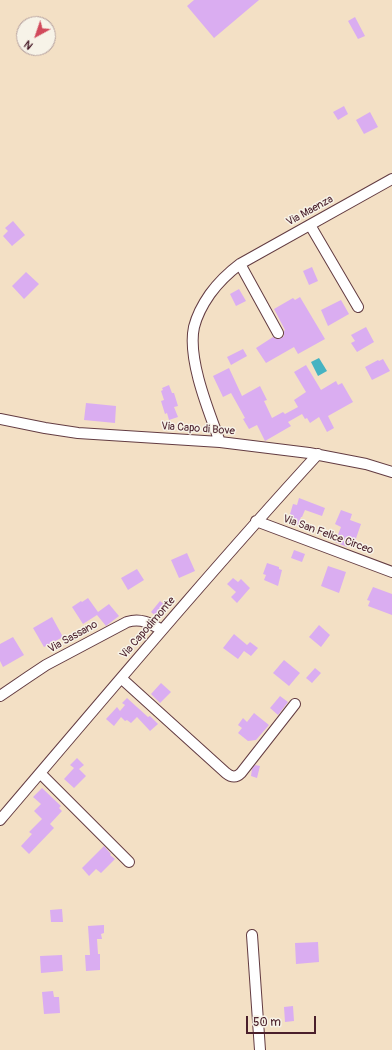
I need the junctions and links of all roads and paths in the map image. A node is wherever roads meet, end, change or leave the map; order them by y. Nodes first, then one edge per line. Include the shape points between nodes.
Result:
1 (392, 179) edge
2 (310, 225) junction
3 (240, 264) junction
4 (358, 307) dead end
5 (278, 332) dead end
6 (0, 419) edge
7 (220, 442) junction
8 (318, 454) junction
9 (392, 472) edge
10 (256, 521) junction
11 (392, 572) edge
12 (162, 630) junction
13 (121, 678) junction
14 (0, 696) edge
15 (295, 704) dead end
16 (40, 773) junction
17 (0, 820) edge
18 (129, 862) dead end
19 (252, 935) dead end
20 (260, 1050) edge

1 - 2 street, Via Maenza
2 - 3 street, Via Maenza
2 - 4 street
3 - 5 street
3 - 7 street, Via Maenza via 222,279 208,297 199,314 193,335 198,378
6 - 7 street, Via Capo di Bove via 73,433
7 - 8 street, Via Capo di Bove
8 - 9 street, Via Capo di Bove
8 - 10 street, Via Capodimonte
10 - 11 street, Via San Felice Circeo
10 - 12 street, Via Capodimonte
12 - 13 street, Via Capodimonte
12 - 14 street, Via Sassano via 143,621 127,622 46,665
13 - 15 street via 226,773 234,776 241,773
13 - 16 street, Via Capodimonte
16 - 17 street, Via Capodimonte
16 - 18 street
19 - 20 street

